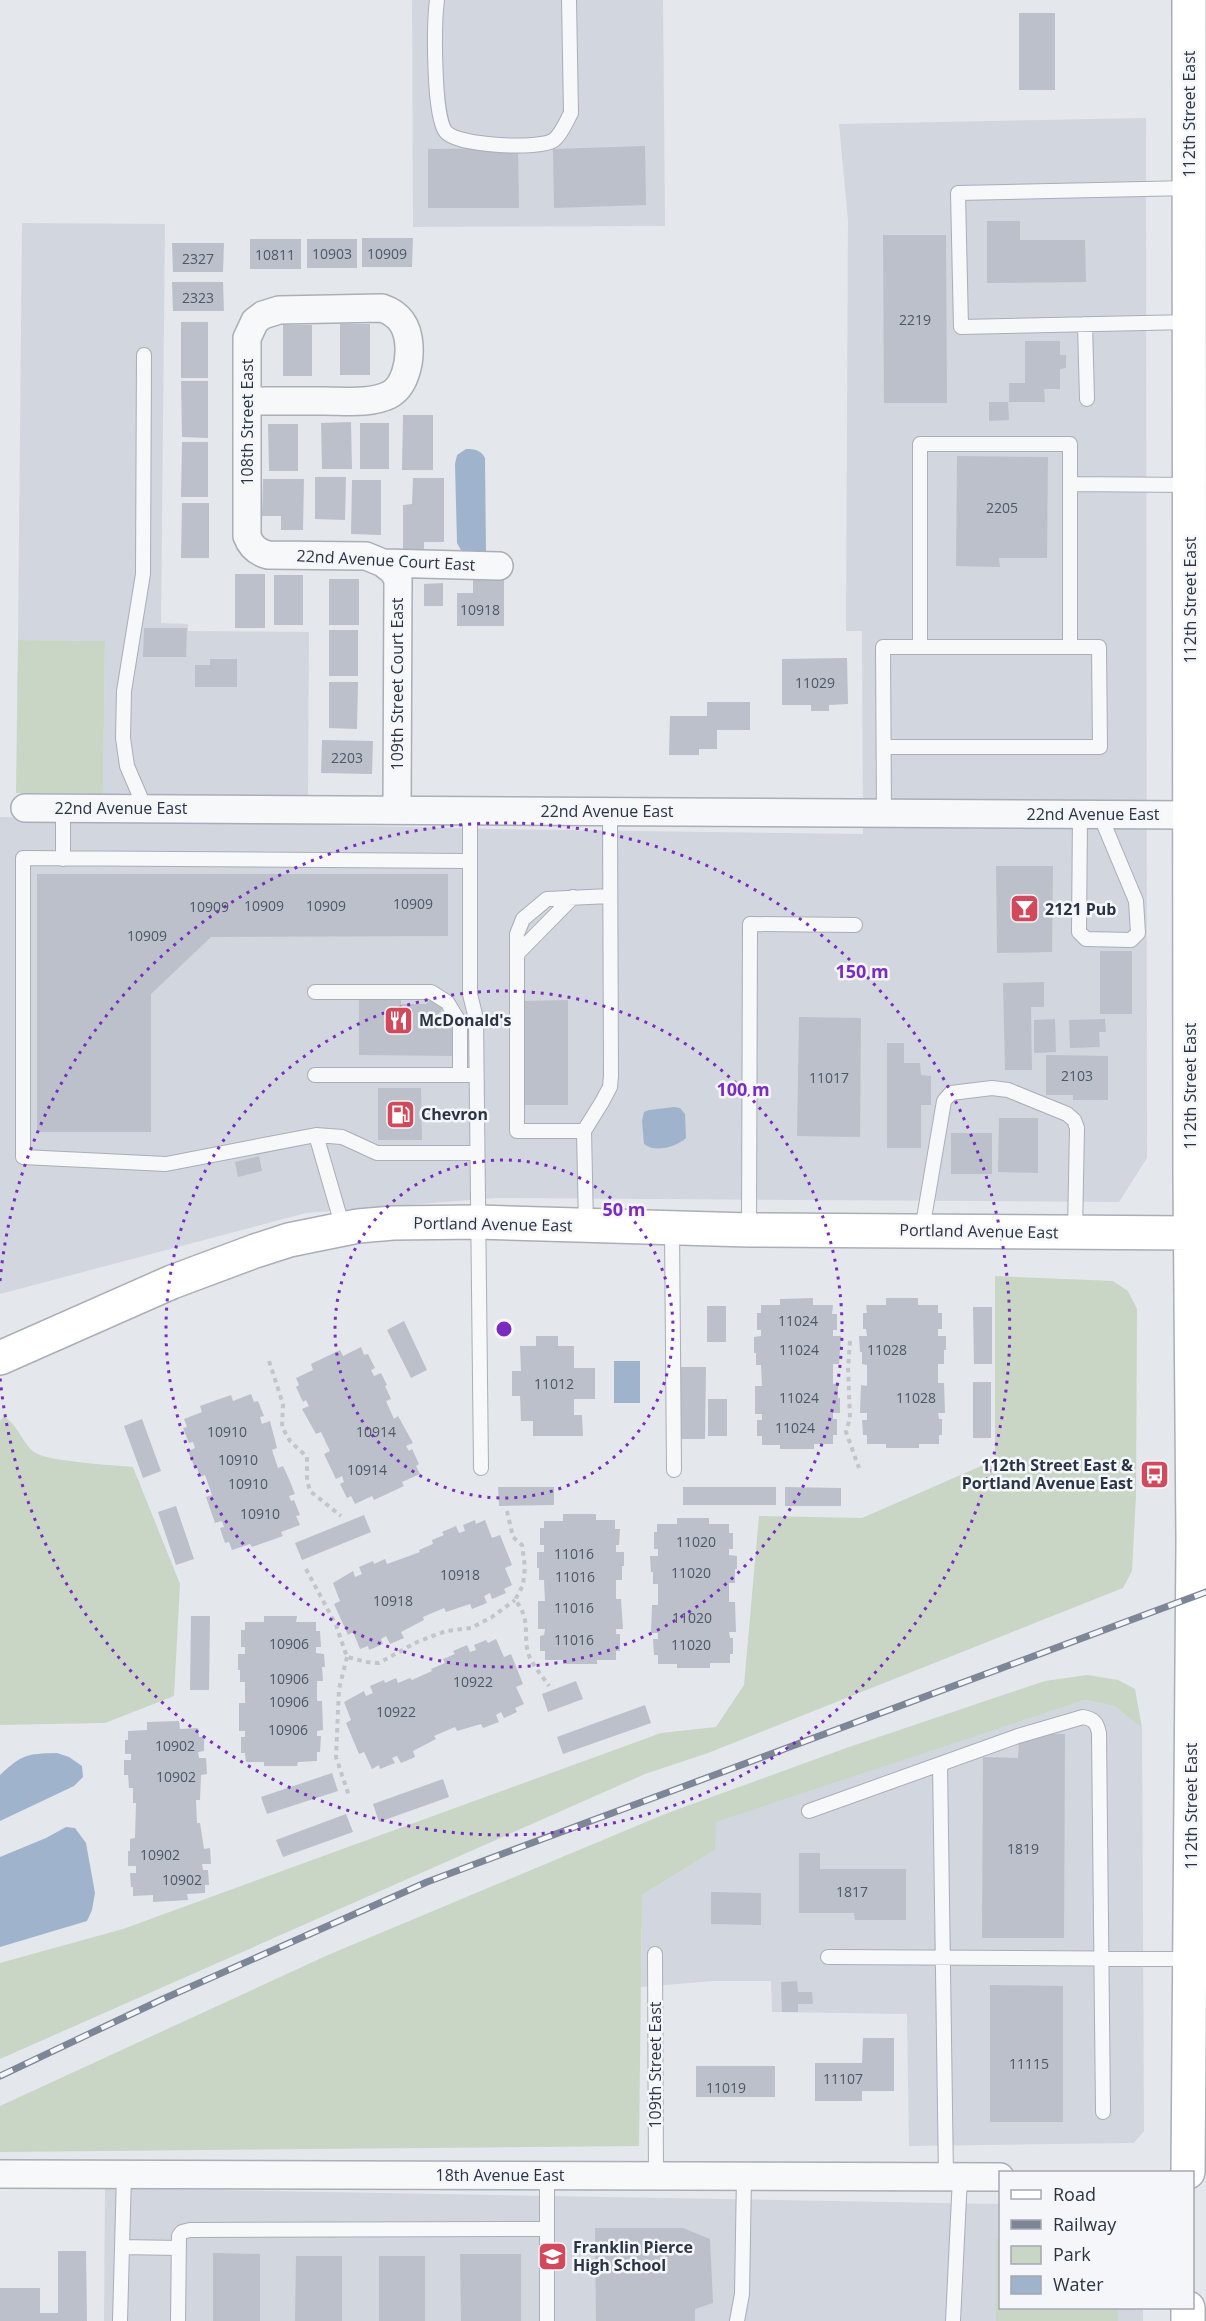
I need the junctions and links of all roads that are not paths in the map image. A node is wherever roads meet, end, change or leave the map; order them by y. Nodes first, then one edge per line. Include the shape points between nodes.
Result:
1 (437, 0) edge
2 (569, 0) edge
3 (1189, 0) edge
4 (1190, 188) junction
5 (1190, 322) junction
6 (1085, 324) junction
7 (144, 355) dead end
8 (1198, 384) edge
9 (1087, 399) dead end
10 (247, 401) junction
11 (1070, 484) junction
12 (1190, 485) junction
13 (247, 536) joint
14 (383, 563) junction
15 (500, 566) dead end
16 (920, 647) junction
17 (1070, 647) junction
18 (1198, 651) edge
19 (884, 747) junction
20 (25, 808) dead end
21 (63, 808) junction
22 (145, 808) junction
23 (397, 810) junction
24 (470, 811) junction
25 (610, 812) junction
26 (884, 812) junction
27 (1090, 815) junction
28 (1190, 815) junction
29 (63, 859) junction
30 (470, 861) junction
31 (610, 896) junction
32 (573, 897) junction
33 (855, 925) dead end
34 (517, 954) junction
35 (315, 992) dead end
36 (315, 1075) dead end
37 (460, 1075) junction
38 (477, 1075) junction
39 (584, 1131) junction
40 (316, 1135) junction
41 (477, 1153) junction
42 (478, 1222) junction
43 (586, 1225) junction
44 (343, 1228) junction
45 (672, 1228) junction
46 (749, 1230) junction
47 (922, 1230) junction
48 (1075, 1232) junction
49 (1198, 1233) edge
50 (0, 1358) edge
51 (1199, 1455) edge
52 (481, 1468) dead end
53 (674, 1470) dead end
54 (940, 1764) junction
55 (809, 1811) dead end
56 (1198, 1842) edge
57 (655, 1954) dead end
58 (828, 1957) dead end
59 (943, 1958) junction
60 (1102, 1959) junction
61 (1190, 1959) junction
62 (1103, 2112) dead end
63 (1193, 2171) edge
64 (0, 2174) edge
65 (124, 2174) junction
66 (547, 2176) junction
67 (656, 2176) junction
68 (744, 2176) junction
69 (953, 2177) junction
70 (999, 2177) edge
71 (547, 2229) junction
72 (122, 2247) junction
73 (179, 2248) junction
74 (120, 2321) edge
75 (178, 2321) edge
76 (548, 2321) edge
77 (737, 2321) edge
78 (953, 2321) edge

1 - 2 lane via 440,122 447,134 476,144 541,144 553,140 563,129 571,113
3 - 4 main road, 112th Street East
4 - 5 main road, 112th Street East
4 - 6 lane via 958,194 961,327
5 - 6 lane
5 - 8 main road, 112th Street East
6 - 9 lane
7 - 22 lane via 143,574 124,691 123,738 127,766
8 - 12 main road, 112th Street East
10 - 10 street, 108th Street East via 247,338 250,328 263,315 279,309 382,308 391,311 406,329 408,363 399,386 391,394 364,401
10 - 13 street, 108th Street East
11 - 12 lane
11 - 16 lane via 1070,444 920,444
11 - 17 lane
12 - 18 main road, 112th Street East
13 - 14 street, 22nd Avenue Court East via 251,545 268,555 366,556
14 - 15 street, 22nd Avenue Court East
14 - 23 street, 109th Street Court East via 398,579
16 - 17 lane
16 - 19 lane via 884,647
17 - 19 lane via 1099,647 1100,747
18 - 28 main road, 112th Street East
19 - 26 lane
20 - 21 street, 22nd Avenue East
21 - 22 street, 22nd Avenue East
21 - 29 lane
22 - 23 street, 22nd Avenue East
23 - 24 street, 22nd Avenue East
24 - 25 street, 22nd Avenue East
24 - 30 lane
25 - 26 street, 22nd Avenue East
25 - 31 lane
26 - 27 street, 22nd Avenue East
27 - 27 lane via 1079,932 1086,939 1131,940 1138,933 1136,901
27 - 28 street, 22nd Avenue East
28 - 49 main road, 112th Street East
29 - 30 lane
29 - 40 lane via 22,858 22,1157 166,1164
30 - 38 lane via 470,994 476,1020
31 - 32 lane
31 - 39 lane via 611,1076 606,1095
32 - 34 lane
32 - 34 lane via 547,899 523,919 517,934
33 - 46 lane via 750,924
34 - 39 lane via 517,1131
35 - 37 lane via 431,992 447,1002 460,1023
36 - 37 lane
37 - 38 lane
38 - 41 lane
39 - 43 lane
40 - 41 lane via 342,1137 377,1153
40 - 44 lane
41 - 42 lane
42 - 43 main road, Portland Avenue East
42 - 44 main road, Portland Avenue East
42 - 52 lane
43 - 45 main road, Portland Avenue East
44 - 50 main road, Portland Avenue East via 289,1240 172,1282
45 - 46 main road, Portland Avenue East
45 - 53 lane
46 - 47 main road, Portland Avenue East
47 - 48 main road, Portland Avenue East
47 - 48 lane via 944,1101 951,1093 992,1088 1008,1090 1074,1120
48 - 49 main road, Portland Avenue East
49 - 51 main road, 112th Street East
51 - 56 main road, 112th Street East
54 - 55 lane
54 - 59 lane
54 - 60 lane via 1083,1717 1091,1718 1097,1725
56 - 61 main road, 112th Street East
57 - 67 lane, 109th Street East
58 - 59 lane
59 - 60 lane
59 - 69 lane
60 - 61 lane
60 - 62 lane
61 - 63 main road, 112th Street East
64 - 65 street, 18th Avenue East
65 - 66 street, 18th Avenue East
65 - 72 lane
66 - 67 street, 18th Avenue East
66 - 71 lane
67 - 68 street, 18th Avenue East
68 - 69 street, 18th Avenue East
68 - 77 lane via 742,2294
69 - 70 street, 18th Avenue East
69 - 78 lane
71 - 73 lane via 190,2230 179,2236
71 - 76 lane
72 - 73 lane
72 - 74 lane
73 - 75 lane

